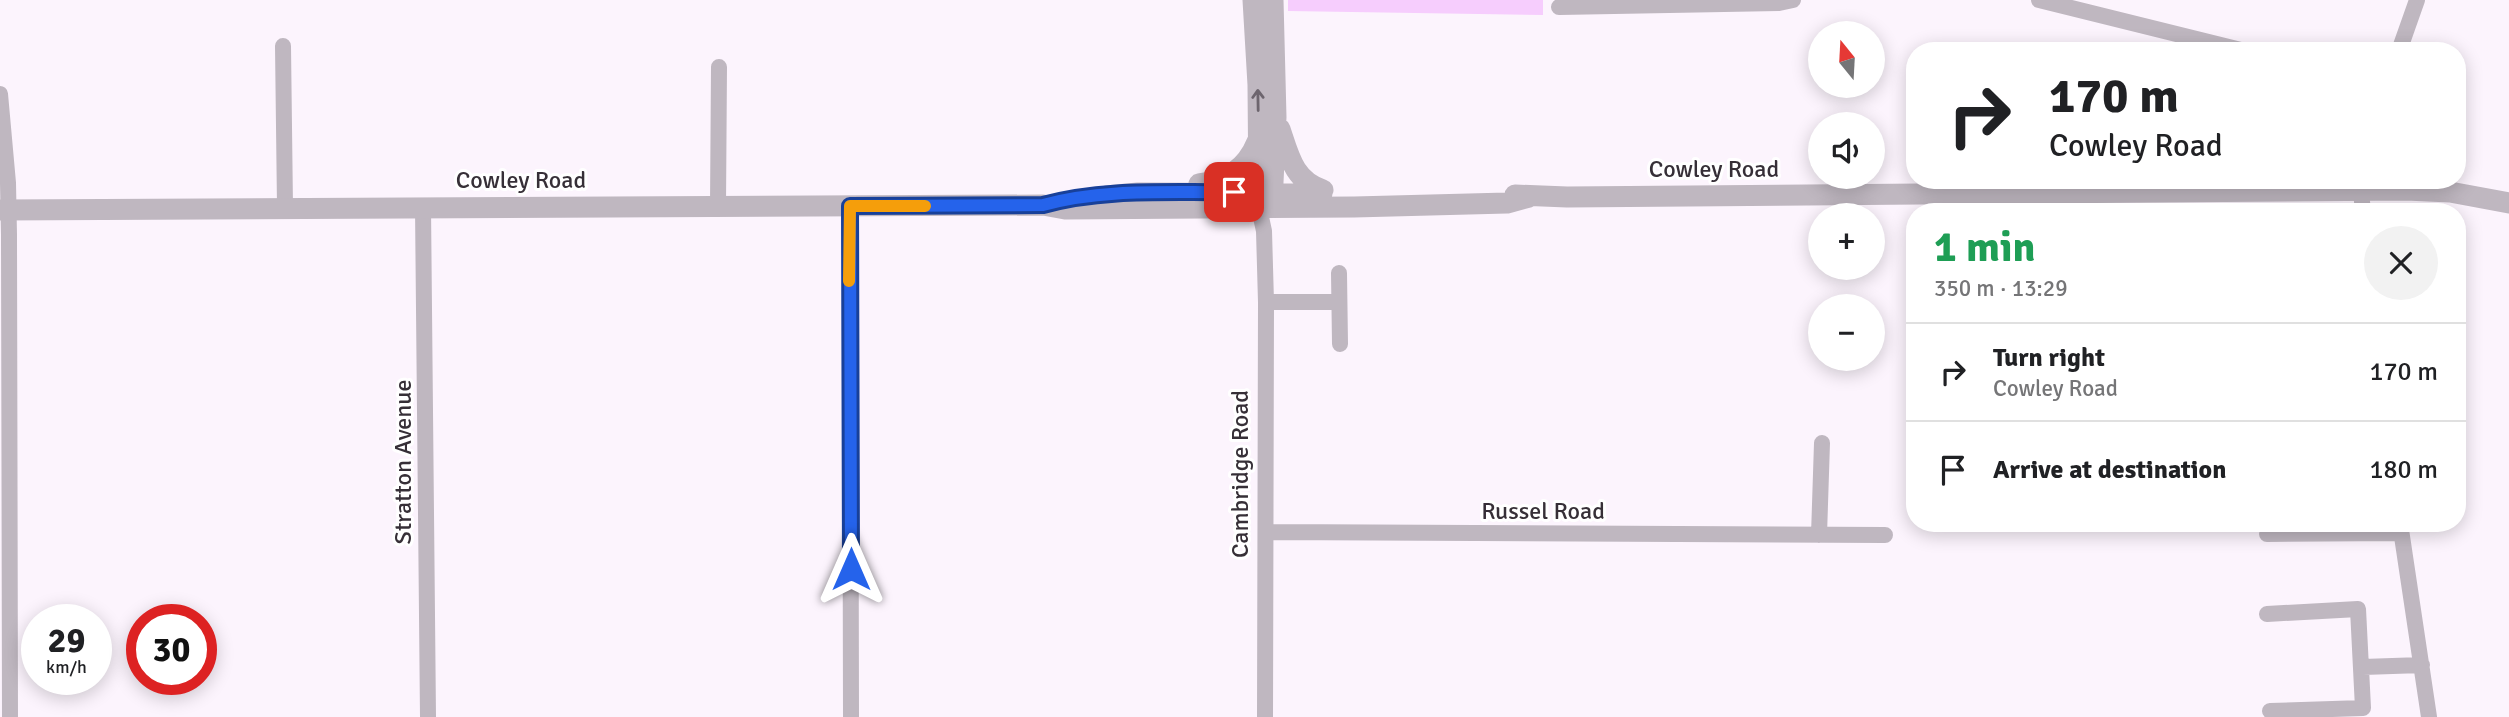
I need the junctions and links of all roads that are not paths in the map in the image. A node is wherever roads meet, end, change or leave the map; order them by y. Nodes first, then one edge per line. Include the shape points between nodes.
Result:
1 (1253, 0) edge
2 (1273, 0) edge
3 (1793, 0) edge
4 (2039, 0) edge
5 (2417, 0) edge
6 (1559, 7) dead end
7 (2209, 42) edge
8 (2402, 42) edge
9 (283, 46) dead end
10 (719, 67) dead end
11 (0, 94) edge
12 (1276, 117) junction
13 (1259, 138) junction
14 (1138, 193) junction
15 (1343, 195) junction
16 (1529, 197) junction
17 (1265, 200) junction
18 (2500, 200) edge
19 (2362, 201) edge
20 (718, 205) junction
21 (1043, 205) junction
22 (850, 206) junction
23 (423, 207) junction
24 (285, 208) junction
25 (4, 210) edge
26 (1339, 273) dead end
27 (1266, 302) junction
28 (1339, 302) junction
29 (1340, 344) dead end
30 (1822, 443) dead end
31 (1266, 532) junction
32 (2312, 532) edge
33 (2402, 532) edge
34 (2267, 534) dead end
35 (1819, 535) junction
36 (1885, 535) dead end
37 (2267, 614) dead end
38 (2422, 665) junction
39 (2362, 667) junction
40 (5, 691) edge
41 (2270, 711) dead end
42 (10, 717) edge
43 (428, 717) edge
44 (851, 717) edge
45 (1265, 717) edge
46 (2429, 717) edge

13 -> 1 street, Cambridge Road
2 - 12 street, Cambridge Road
3 - 6 street
4 - 7 street
5 - 8 street
9 - 24 street
10 - 20 street
11 - 25 street
12 - 15 street via 1295,171 1321,190
12 - 17 street, Cambridge Road
13 - 14 street via 1248,159 1231,175 1203,184
13 - 17 street, Cambridge Road
14 - 17 street, Cowley Road
14 - 21 street, Cowley Road
15 - 16 street, Cowley Road via 1506,193
15 - 17 street, Cowley Road
16 - 17 street, Cowley Road via 1507,203
16 - 19 street, Cowley Road
17 - 21 street, Cowley Road via 1065,209
17 - 27 street, Cambridge Road
18 - 19 street, Cowley Road via 2450,192
20 - 22 street, Cowley Road
20 - 23 street, Cowley Road
21 - 22 street, Cowley Road
22 - 44 street
23 - 24 street, Cowley Road
23 - 43 street, Stratton Avenue
24 - 25 street, Cowley Road
25 - 40 street
26 - 28 street
27 - 28 street
27 - 31 street, Cambridge Road
28 - 29 street
30 - 35 street
31 - 35 street, Russel Road
31 - 45 street, Cambridge Road
32 - 34 street
33 - 38 street
35 - 36 street, Russel Road
37 - 39 street via 2358,609
38 - 39 street
38 - 46 street
39 - 41 street via 2363,708
40 - 42 street

